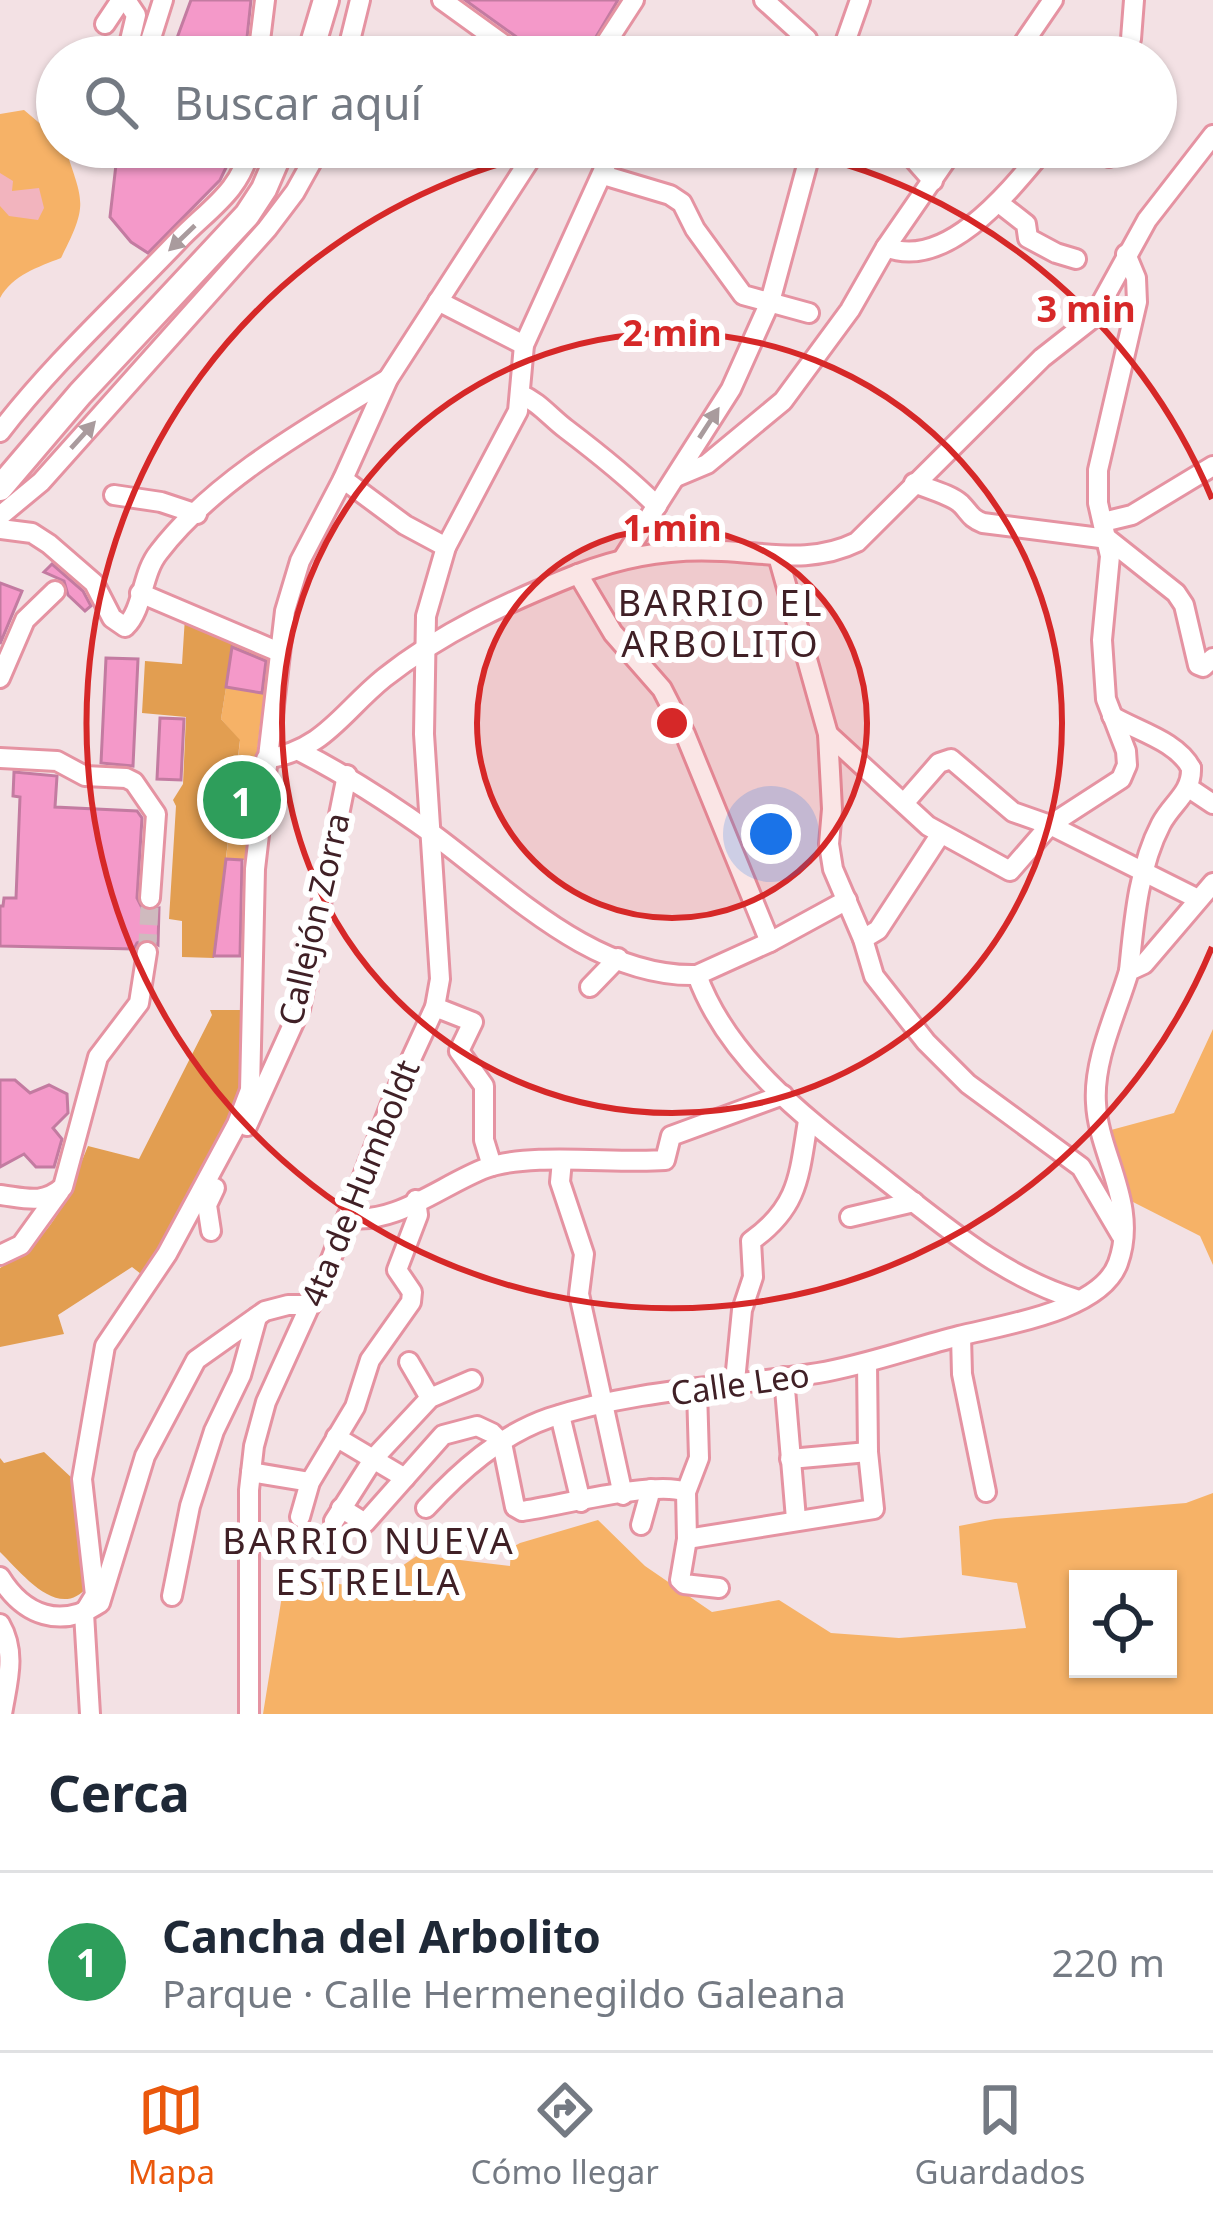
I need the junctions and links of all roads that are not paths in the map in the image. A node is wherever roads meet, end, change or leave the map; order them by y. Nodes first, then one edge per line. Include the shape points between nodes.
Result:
1 (124, 0) edge
2 (163, 0) edge
3 (265, 0) edge
4 (326, 0) edge
5 (360, 0) edge
6 (442, 0) edge
7 (634, 0) edge
8 (764, 0) edge
9 (860, 0) edge
10 (1053, 0) edge
11 (1134, 0) edge
12 (105, 24) dead end
13 (131, 36) edge
14 (152, 36) edge
15 (260, 36) edge
16 (315, 36) edge
17 (351, 36) edge
18 (492, 36) edge
19 (611, 36) edge
20 (805, 36) edge
21 (847, 36) edge
22 (1028, 36) edge
23 (1131, 36) edge
24 (1213, 135) edge
25 (242, 168) edge
26 (274, 168) edge
27 (308, 168) edge
28 (524, 168) edge
29 (606, 168) edge
30 (806, 168) edge
31 (922, 168) edge
32 (941, 168) edge
33 (1028, 168) edge
34 (603, 175) junction
35 (933, 181) junction
36 (999, 203) junction
37 (886, 247) junction
38 (1126, 254) junction
39 (1076, 259) dead end
40 (438, 301) junction
41 (770, 302) junction
42 (809, 313) dead end
43 (524, 346) junction
44 (388, 379) junction
45 (520, 394) junction
46 (0, 432) edge
47 (1213, 466) edge
48 (674, 478) junction
49 (343, 479) junction
50 (914, 483) junction
51 (0, 488) edge
52 (114, 495) dead end
53 (657, 506) junction
54 (197, 514) junction
55 (0, 517) edge
56 (0, 529) edge
57 (1105, 530) junction
58 (446, 547) junction
59 (778, 556) junction
60 (624, 557) junction
61 (578, 574) junction
62 (55, 591) dead end
63 (140, 593) junction
64 (428, 648) junction
65 (280, 652) junction
66 (1213, 658) edge
67 (0, 679) edge
68 (1112, 716) junction
69 (828, 734) junction
70 (301, 752) junction
71 (0, 758) edge
72 (266, 759) junction
73 (1213, 767) edge
74 (347, 775) junction
75 (1190, 778) junction
76 (905, 802) junction
77 (1213, 804) edge
78 (1050, 825) junction
79 (431, 833) junction
80 (940, 835) junction
81 (1144, 870) junction
82 (1213, 883) edge
83 (150, 898) tunnel mouth
84 (1198, 899) junction
85 (847, 900) junction
86 (863, 939) junction
87 (770, 942) junction
88 (147, 952) tunnel mouth
89 (618, 958) junction
90 (1129, 971) junction
91 (698, 975) junction
92 (590, 987) dead end
93 (435, 1007) junction
94 (783, 1095) junction
95 (808, 1121) junction
96 (242, 1125) junction
97 (562, 1160) junction
98 (492, 1166) junction
99 (63, 1186) junction
100 (0, 1195) edge
101 (416, 1200) junction
102 (914, 1202) junction
103 (347, 1217) junction
104 (850, 1217) dead end
105 (212, 1232) dead end
106 (1123, 1239) junction
107 (0, 1255) edge
108 (1076, 1299) junction
109 (311, 1305) junction
110 (257, 1317) junction
111 (961, 1336) junction
112 (409, 1362) dead end
113 (867, 1363) junction
114 (784, 1377) junction
115 (472, 1380) dead end
116 (735, 1381) junction
117 (697, 1390) junction
118 (430, 1398) junction
119 (606, 1404) junction
120 (560, 1415) junction
121 (336, 1437) junction
122 (502, 1443) junction
123 (868, 1452) junction
124 (374, 1458) junction
125 (790, 1460) junction
126 (251, 1472) junction
127 (405, 1478) junction
128 (310, 1483) junction
129 (651, 1490) junction
130 (686, 1492) junction
131 (986, 1492) dead end
132 (623, 1495) junction
133 (581, 1502) junction
134 (425, 1508) dead end
135 (300, 1517) dead end
136 (796, 1519) junction
137 (641, 1525) dead end
138 (687, 1539) junction
139 (0, 1576) edge
140 (719, 1588) dead end
141 (172, 1596) dead end
142 (84, 1613) junction
143 (0, 1624) edge
144 (2, 1714) edge
145 (90, 1714) edge
146 (249, 1714) edge

1 - 12 street
1 - 13 street via 136,15
2 - 14 street
3 - 15 street
4 - 16 main road
5 - 17 street
6 - 18 street
7 - 19 street
8 - 20 street
9 - 21 street
10 - 22 street
11 - 23 street
24 - 38 street
25 -> 46 street via 222,203
26 - 51 main road via 247,215
55 -> 27 street via 41,482 267,230
28 - 40 street
29 - 34 street
30 - 41 street
31 - 35 street
32 - 35 street
33 - 36 street
34 - 41 street via 682,203 743,295
34 - 43 street
35 - 37 street
36 - 37 street via 946,241 902,254
36 - 39 street via 1026,224 1028,238
37 - 48 street via 783,400 707,464
38 - 50 street via 1093,318
38 - 57 street via 1137,302 1103,438 1098,487
40 - 43 street
40 - 44 street
41 - 42 street
48 -> 41 street via 731,389
43 - 45 street, 4ta de Humboldt
44 - 49 street
44 - 54 street via 269,452
45 - 53 street via 606,456
45 - 58 street, 4ta de Humboldt
47 - 57 street
48 - 53 street
49 - 58 street
49 - 65 street via 300,561
50 - 57 street via 983,523
50 - 59 street via 857,542 833,553
52 - 54 street
53 - 60 street
54 - 63 street via 160,550
56 - 63 street via 49,544 94,583 120,626 130,624
57 - 66 street via 1176,593 1198,665
57 - 68 street via 1102,640
58 - 64 street, 4ta de Humboldt via 426,616
59 - 60 street
59 - 69 street
60 - 61 street
61 - 64 street via 482,614
61 - 87 street via 686,734
62 - 67 street via 25,620
63 - 65 street
64 - 70 street
64 - 79 street, 4ta de Humboldt
65 - 72 street
68 - 75 street via 1185,757
68 - 78 street via 1126,751 1121,779
69 - 76 street
69 - 85 street via 829,844
70 - 72 street
70 - 74 street
71 - 83 street via 57,761 85,776 134,782 156,814
72 - 96 street
73 - 75 street
74 - 79 street
74 - 96 street, Callejón Zorra via 300,1009
75 - 77 street
75 - 81 street via 1162,820
76 - 78 street via 952,759 1013,812
76 - 80 street
78 - 80 street via 1010,871
78 - 81 street
79 - 89 street via 566,934
79 - 93 street, 4ta de Humboldt
80 - 86 street via 878,930
81 - 84 street
81 - 90 street
82 - 84 street
84 - 90 street
85 - 86 street
85 - 87 street
86 - 106 street via 874,976 917,1030 968,1084 1081,1167
87 - 91 street
88 - 99 street via 139,1003 98,1057
89 - 91 street via 668,976
89 - 92 street
90 - 106 street via 1095,1106 1116,1173
91 - 94 street via 746,1056
93 - 98 street via 472,1022 459,1051 484,1086
93 - 103 street, 4ta de Humboldt
94 - 95 street
94 - 97 street via 671,1136 665,1160
95 - 102 street
95 - 116 street via 784,1215 751,1241 753,1277
96 - 105 street via 207,1205
96 - 142 street via 105,1346 82,1479 95,1595
97 - 98 street
97 - 119 street via 560,1182 584,1254 579,1294
98 - 101 street
99 - 100 street via 40,1200
99 - 107 street via 21,1245
101 - 103 street via 375,1220
101 - 121 street via 398,1270 411,1302 370,1360
102 - 104 street
102 - 108 street via 997,1265
103 - 109 street, 4ta de Humboldt
106 - 108 street, Calle Leo via 1106,1285
108 - 111 street, Calle Leo via 1027,1322
109 - 110 street
109 - 126 street, 4ta de Humboldt via 266,1402
110 - 141 street via 190,1506
110 - 142 street via 196,1360 145,1456 100,1603
111 - 113 street, Calle Leo
111 - 131 street
112 - 118 street
113 - 114 street, Calle Leo
113 - 123 street
114 - 116 street, Calle Leo
114 - 125 street
115 - 118 street
116 - 117 street, Calle Leo
117 - 119 street, Calle Leo
117 - 130 street via 699,1458
118 - 124 street
119 - 120 street, Calle Leo
119 - 132 street
120 - 122 street, Calle Leo
120 - 133 street
121 - 124 street
121 - 128 street
122 - 127 street via 477,1426 443,1435
122 - 133 street via 517,1509
122 - 134 street, Calle Leo
123 - 125 street
123 - 136 street via 874,1509
124 - 127 street
124 - 127 street via 337,1514 365,1523
125 - 136 street
126 - 128 street
126 - 146 street, 4ta de Humboldt
128 - 135 street
129 - 130 street
129 - 132 street
129 - 137 street
130 - 138 street
132 - 133 street
136 - 138 street
138 - 140 street via 680,1580
139 - 142 street via 26,1608 49,1618
142 - 145 street
143 - 144 street via 11,1663

